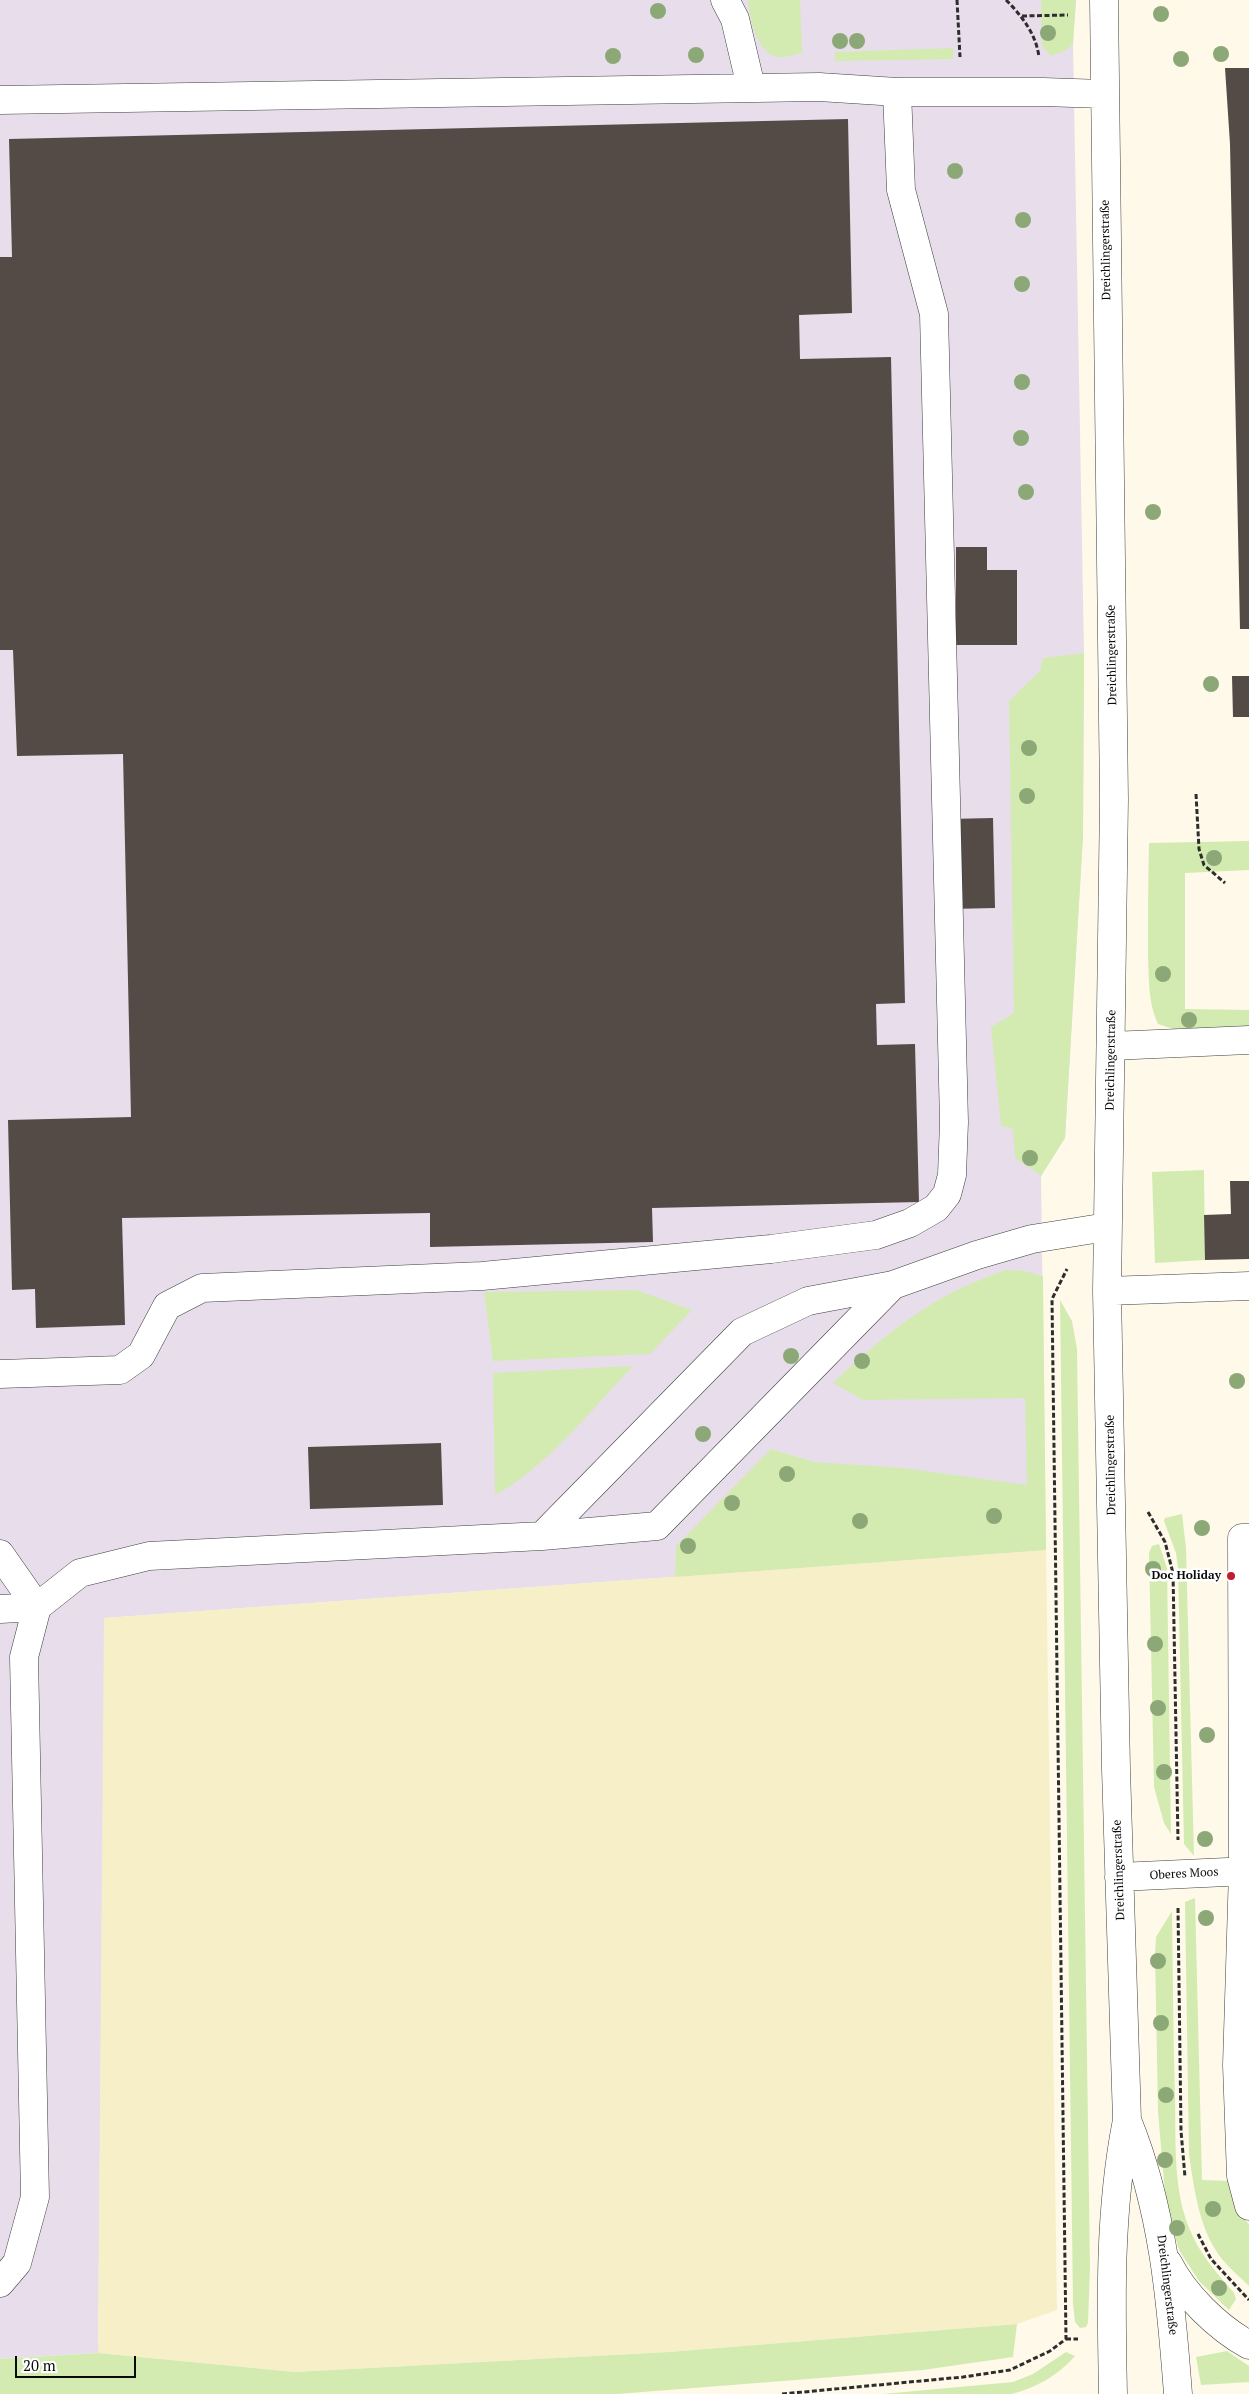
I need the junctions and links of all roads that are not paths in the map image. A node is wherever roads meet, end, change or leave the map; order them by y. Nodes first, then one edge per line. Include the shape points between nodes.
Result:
1 (725, 0) edge
2 (1104, 0) edge
3 (751, 87) junction
4 (898, 92) junction
5 (1104, 94) junction
6 (0, 100) edge
7 (1249, 1040) edge
8 (1111, 1046) junction
9 (1107, 1227) junction
10 (892, 1285) junction
11 (1249, 1286) edge
12 (1107, 1291) junction
13 (0, 1374) edge
14 (542, 1536) junction
15 (1249, 1538) edge
16 (0, 1554) edge
17 (37, 1607) junction
18 (0, 1609) edge
19 (1246, 1871) edge
20 (1119, 1877) junction
21 (1245, 1915) edge
22 (1127, 2120) junction
23 (1249, 2206) edge
24 (1166, 2258) junction
25 (0, 2283) edge
26 (1249, 2345) edge
27 (1113, 2394) edge
28 (1178, 2394) edge

1 - 3 street via 735,19
2 - 5 street, Dreichlingerstraße
3 - 4 street
3 - 6 street
4 - 5 street
4 - 13 street via 901,190 934,314 954,1122 952,1174 947,1194 936,1208 910,1223 876,1235 771,1249 482,1276 202,1288 167,1306 141,1356 120,1370
5 - 8 street, Dreichlingerstraße via 1113,760
7 - 8 street
8 - 9 street, Dreichlingerstraße
9 - 10 street via 1032,1239
9 - 12 street, Dreichlingerstraße
10 - 14 street via 808,1301 742,1332
10 - 14 street via 657,1526
11 - 12 street
12 - 20 street, Dreichlingerstraße
14 - 17 street via 149,1556 80,1573
15 - 19 street via 1242,1538
16 - 17 street
17 - 18 street
17 - 25 street via 24,1657 35,2197 17,2263
19 - 20 street, Oberes Moos
19 - 21 street
20 - 22 street, Dreichlingerstraße
21 - 23 street via 1237,2065 1241,2176
22 - 24 street, Dreichlingerstraße via 1145,2166
22 - 27 street, Dreichlingerstraße via 1117,2176 1113,2229
24 - 26 street via 1188,2293 1224,2328
24 - 28 street, Dreichlingerstraße

